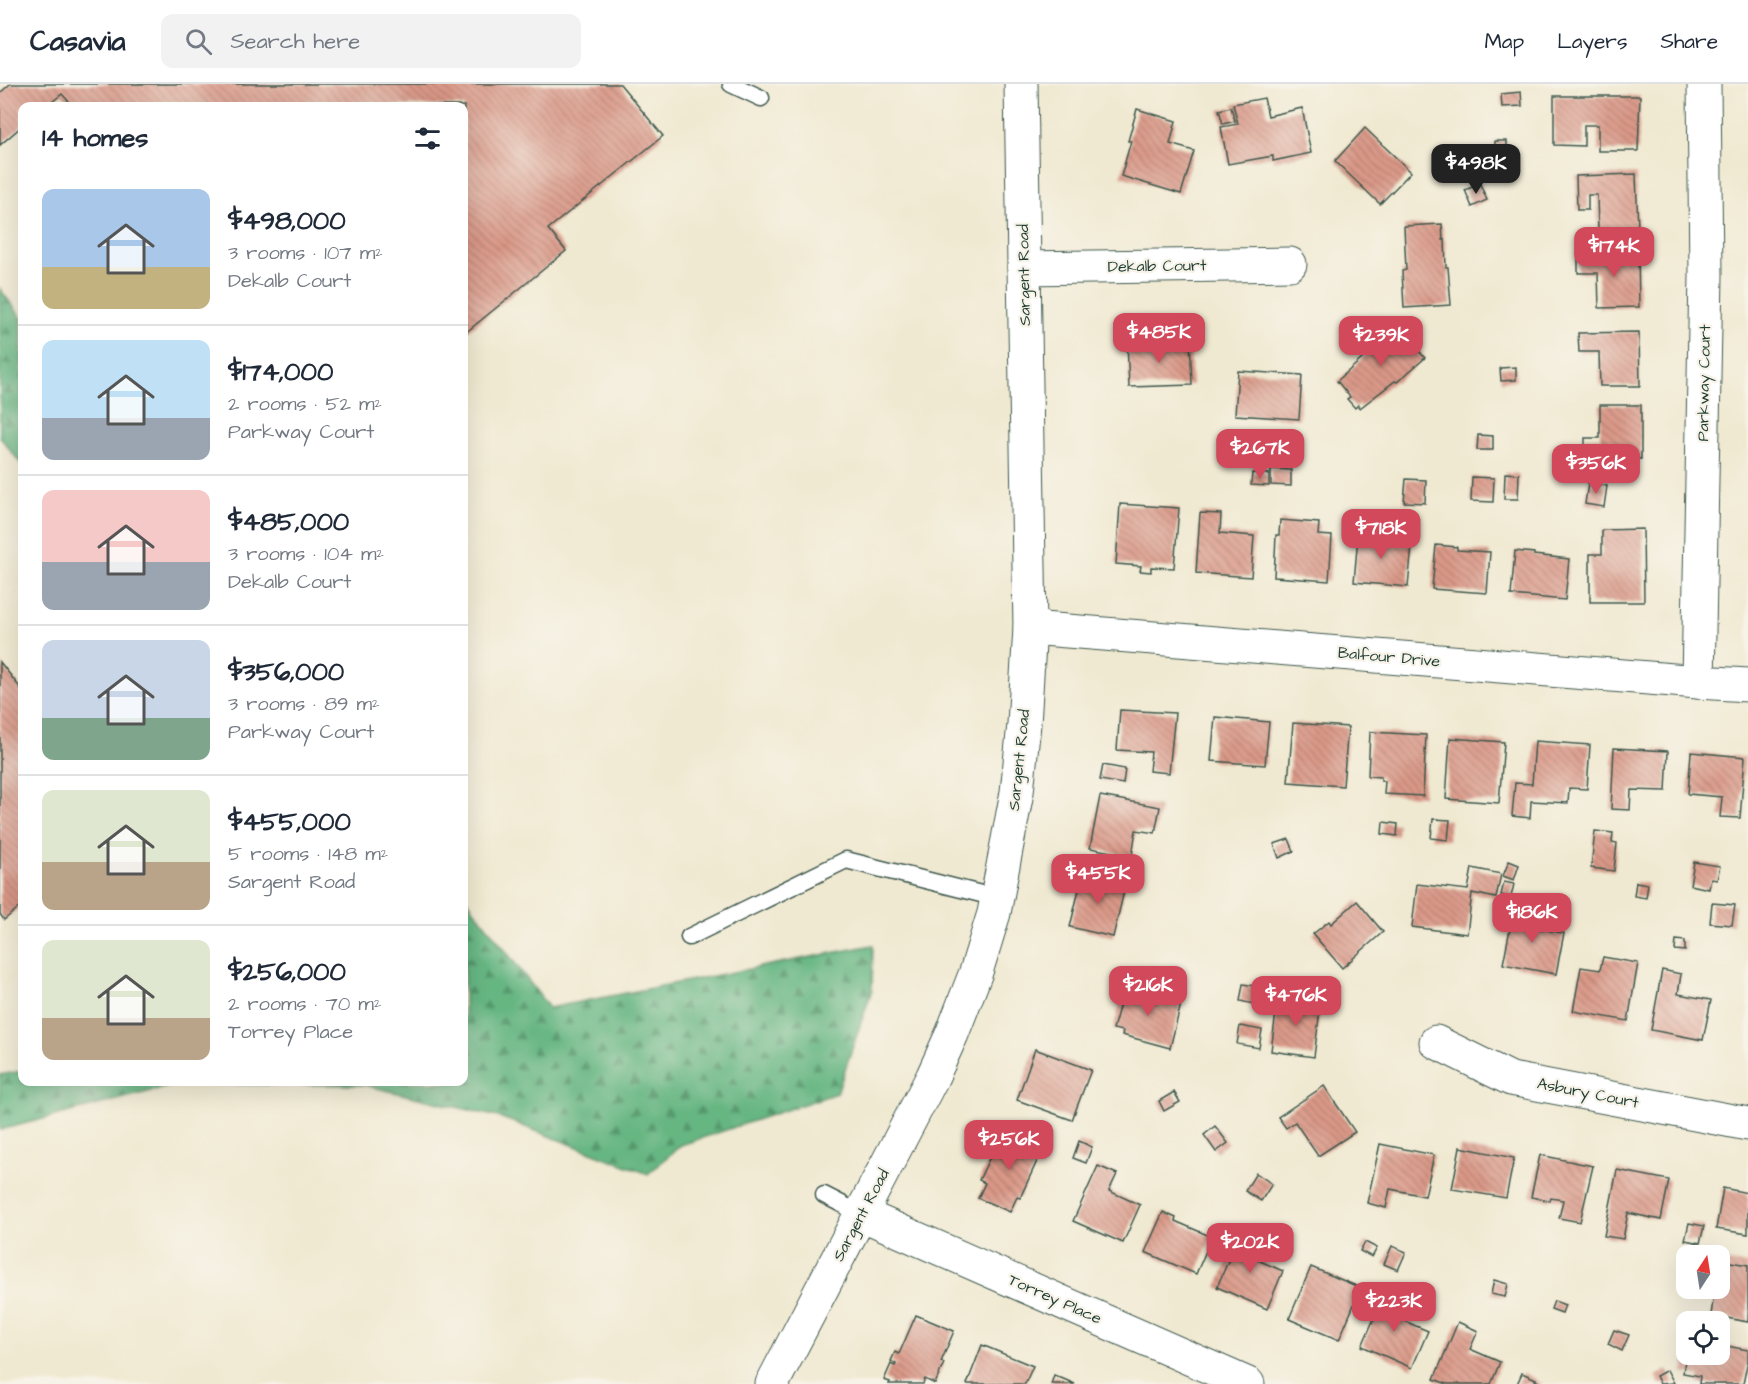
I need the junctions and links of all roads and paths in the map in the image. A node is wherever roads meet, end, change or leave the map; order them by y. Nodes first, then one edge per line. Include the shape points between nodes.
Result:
1 (731, 84) edge
2 (1021, 84) edge
3 (1704, 84) edge
4 (761, 98) dead end
5 (1290, 264) dead end
6 (1024, 268) junction
7 (1030, 628) junction
8 (1698, 682) junction
9 (1748, 685) edge
10 (997, 898) junction
11 (689, 937) dead end
12 (1436, 1042) dead end
13 (1748, 1124) edge
14 (824, 1195) dead end
15 (861, 1214) junction
16 (772, 1384) edge
17 (1248, 1384) edge

1 - 4 lane
2 - 6 street, Sargent Road
3 - 8 street, Parkway Court via 1706,275
5 - 6 street, Dekalb Court
6 - 7 street, Sargent Road
7 - 8 street, Balfour Drive
7 - 10 street, Sargent Road via 1017,792
8 - 9 street, Balfour Drive
10 - 11 lane via 846,860
10 - 15 street, Sargent Road via 976,972 952,1034
12 - 13 street, Asbury Court via 1511,1079
14 - 15 lane
15 - 16 street, Sargent Road
15 - 17 street, Torrey Place

